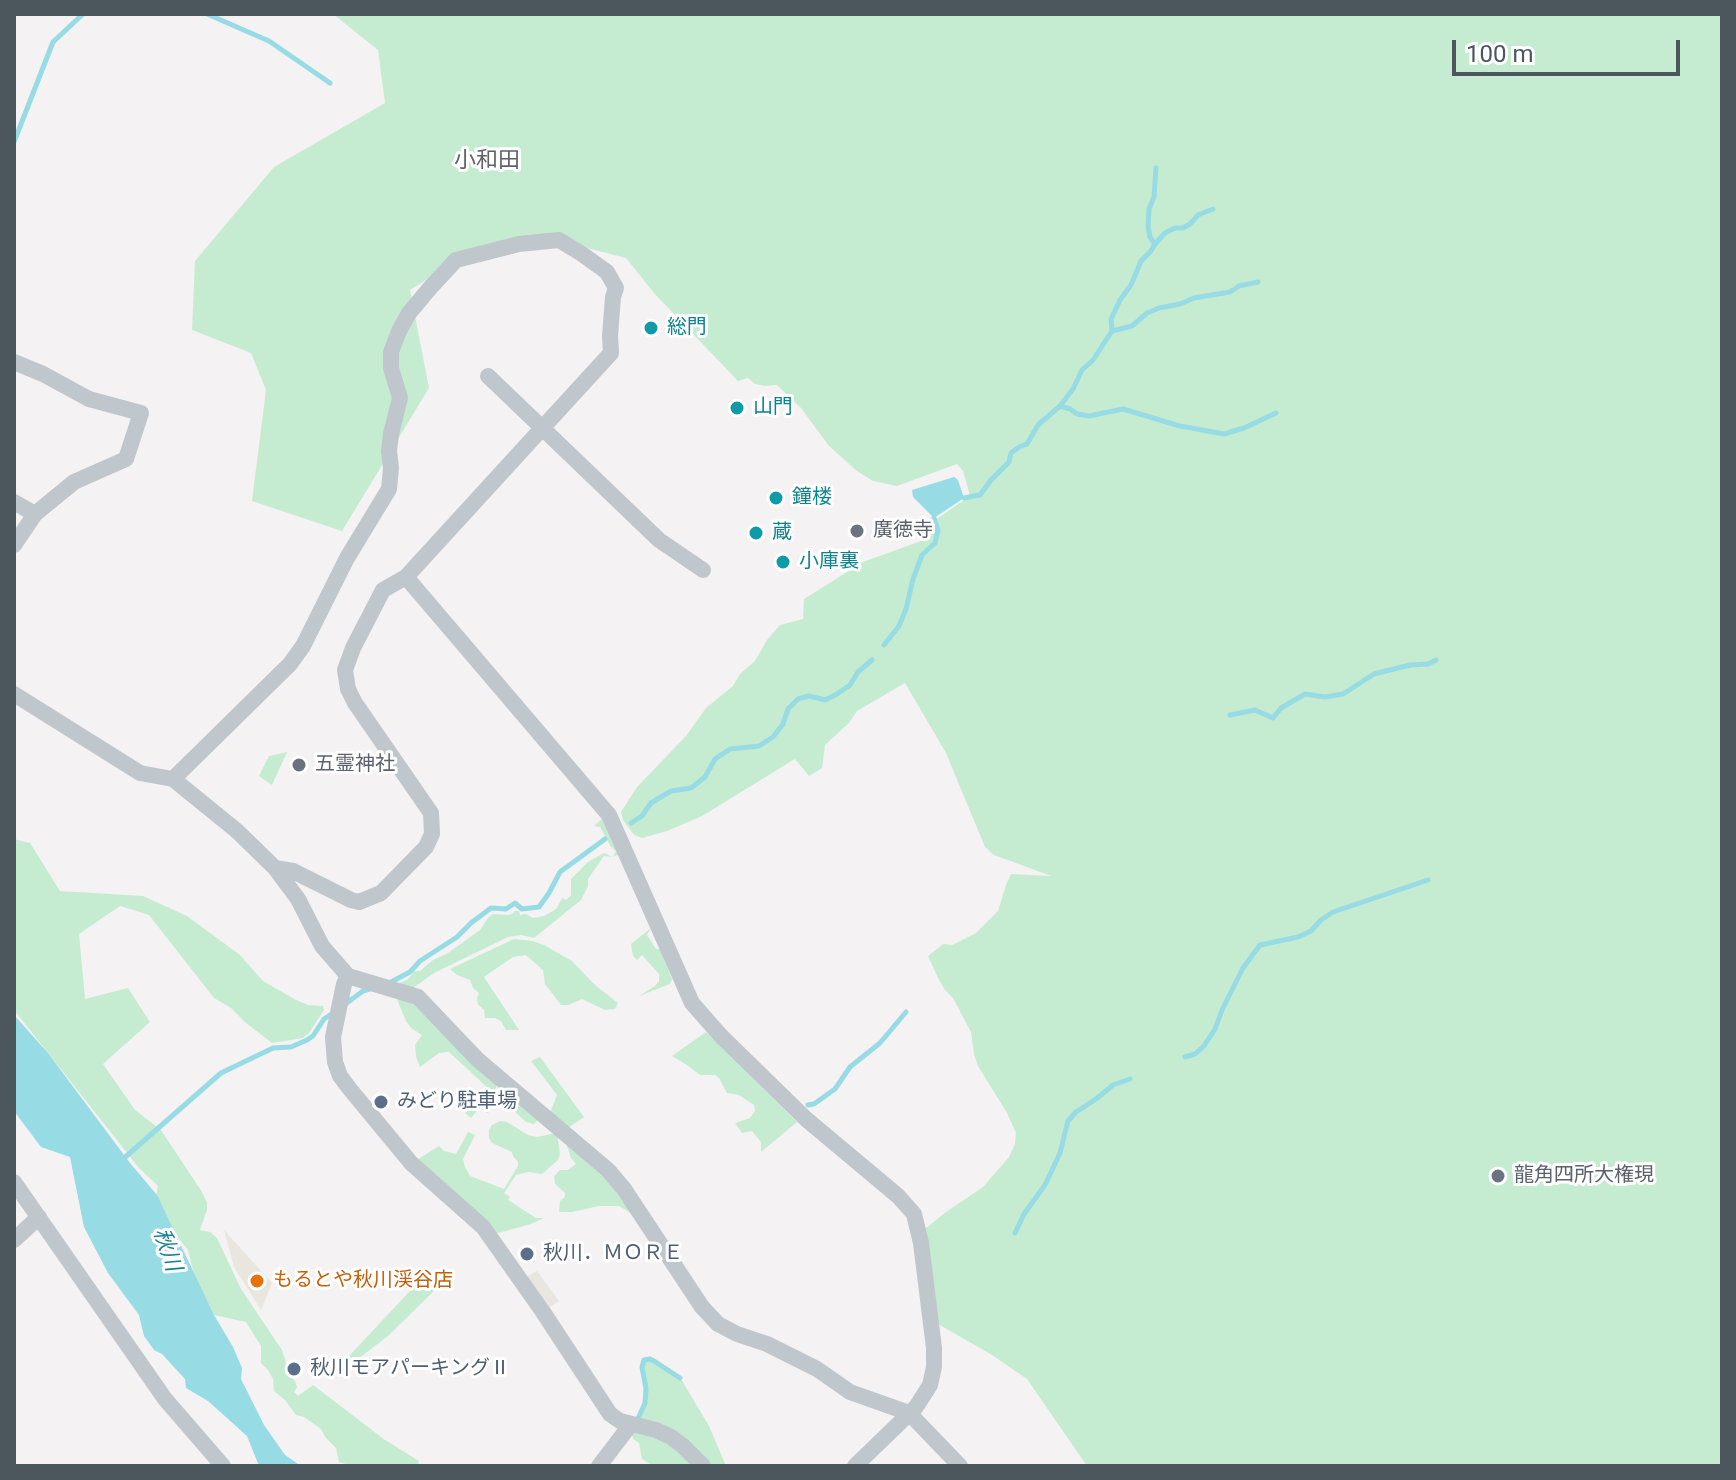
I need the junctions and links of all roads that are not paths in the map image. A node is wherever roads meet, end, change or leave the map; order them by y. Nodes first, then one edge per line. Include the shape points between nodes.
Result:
1 (14, 362) edge
2 (488, 376) dead end
3 (542, 430) junction
4 (14, 502) edge
5 (35, 514) junction
6 (14, 545) edge
7 (703, 570) dead end
8 (406, 577) junction
9 (14, 694) edge
10 (173, 779) junction
11 (275, 868) junction
12 (348, 976) junction
13 (14, 1182) edge
14 (39, 1217) junction
15 (14, 1240) edge
16 (909, 1413) junction
17 (631, 1424) junction
18 (223, 1466) edge
19 (599, 1466) edge
20 (703, 1466) edge
21 (855, 1466) edge
22 (960, 1466) edge

1 - 5 street via 89,399 141,413 126,459 74,482
2 - 3 street
3 - 7 street via 659,540
3 - 8 street
3 - 10 street via 611,353 616,288 607,272 559,240 456,260 409,313 391,352 400,398 391,434 389,489 290,664
4 - 5 street
5 - 6 street
8 - 11 street via 383,590 345,670 355,703 431,813 432,834 381,893 359,902
8 - 16 street via 609,815 692,1003 806,1119 914,1214 934,1367 930,1385
9 - 10 street via 140,773
10 - 11 street
11 - 12 street via 322,946
12 - 16 street via 418,997 477,1059 608,1170 718,1324 817,1369 850,1392
12 - 17 street via 333,1037 340,1076 411,1163 483,1227 610,1414
13 - 14 street
14 - 15 street
14 - 18 street via 165,1399
16 - 21 street
16 - 22 street
17 - 19 street
17 - 20 street via 671,1437

